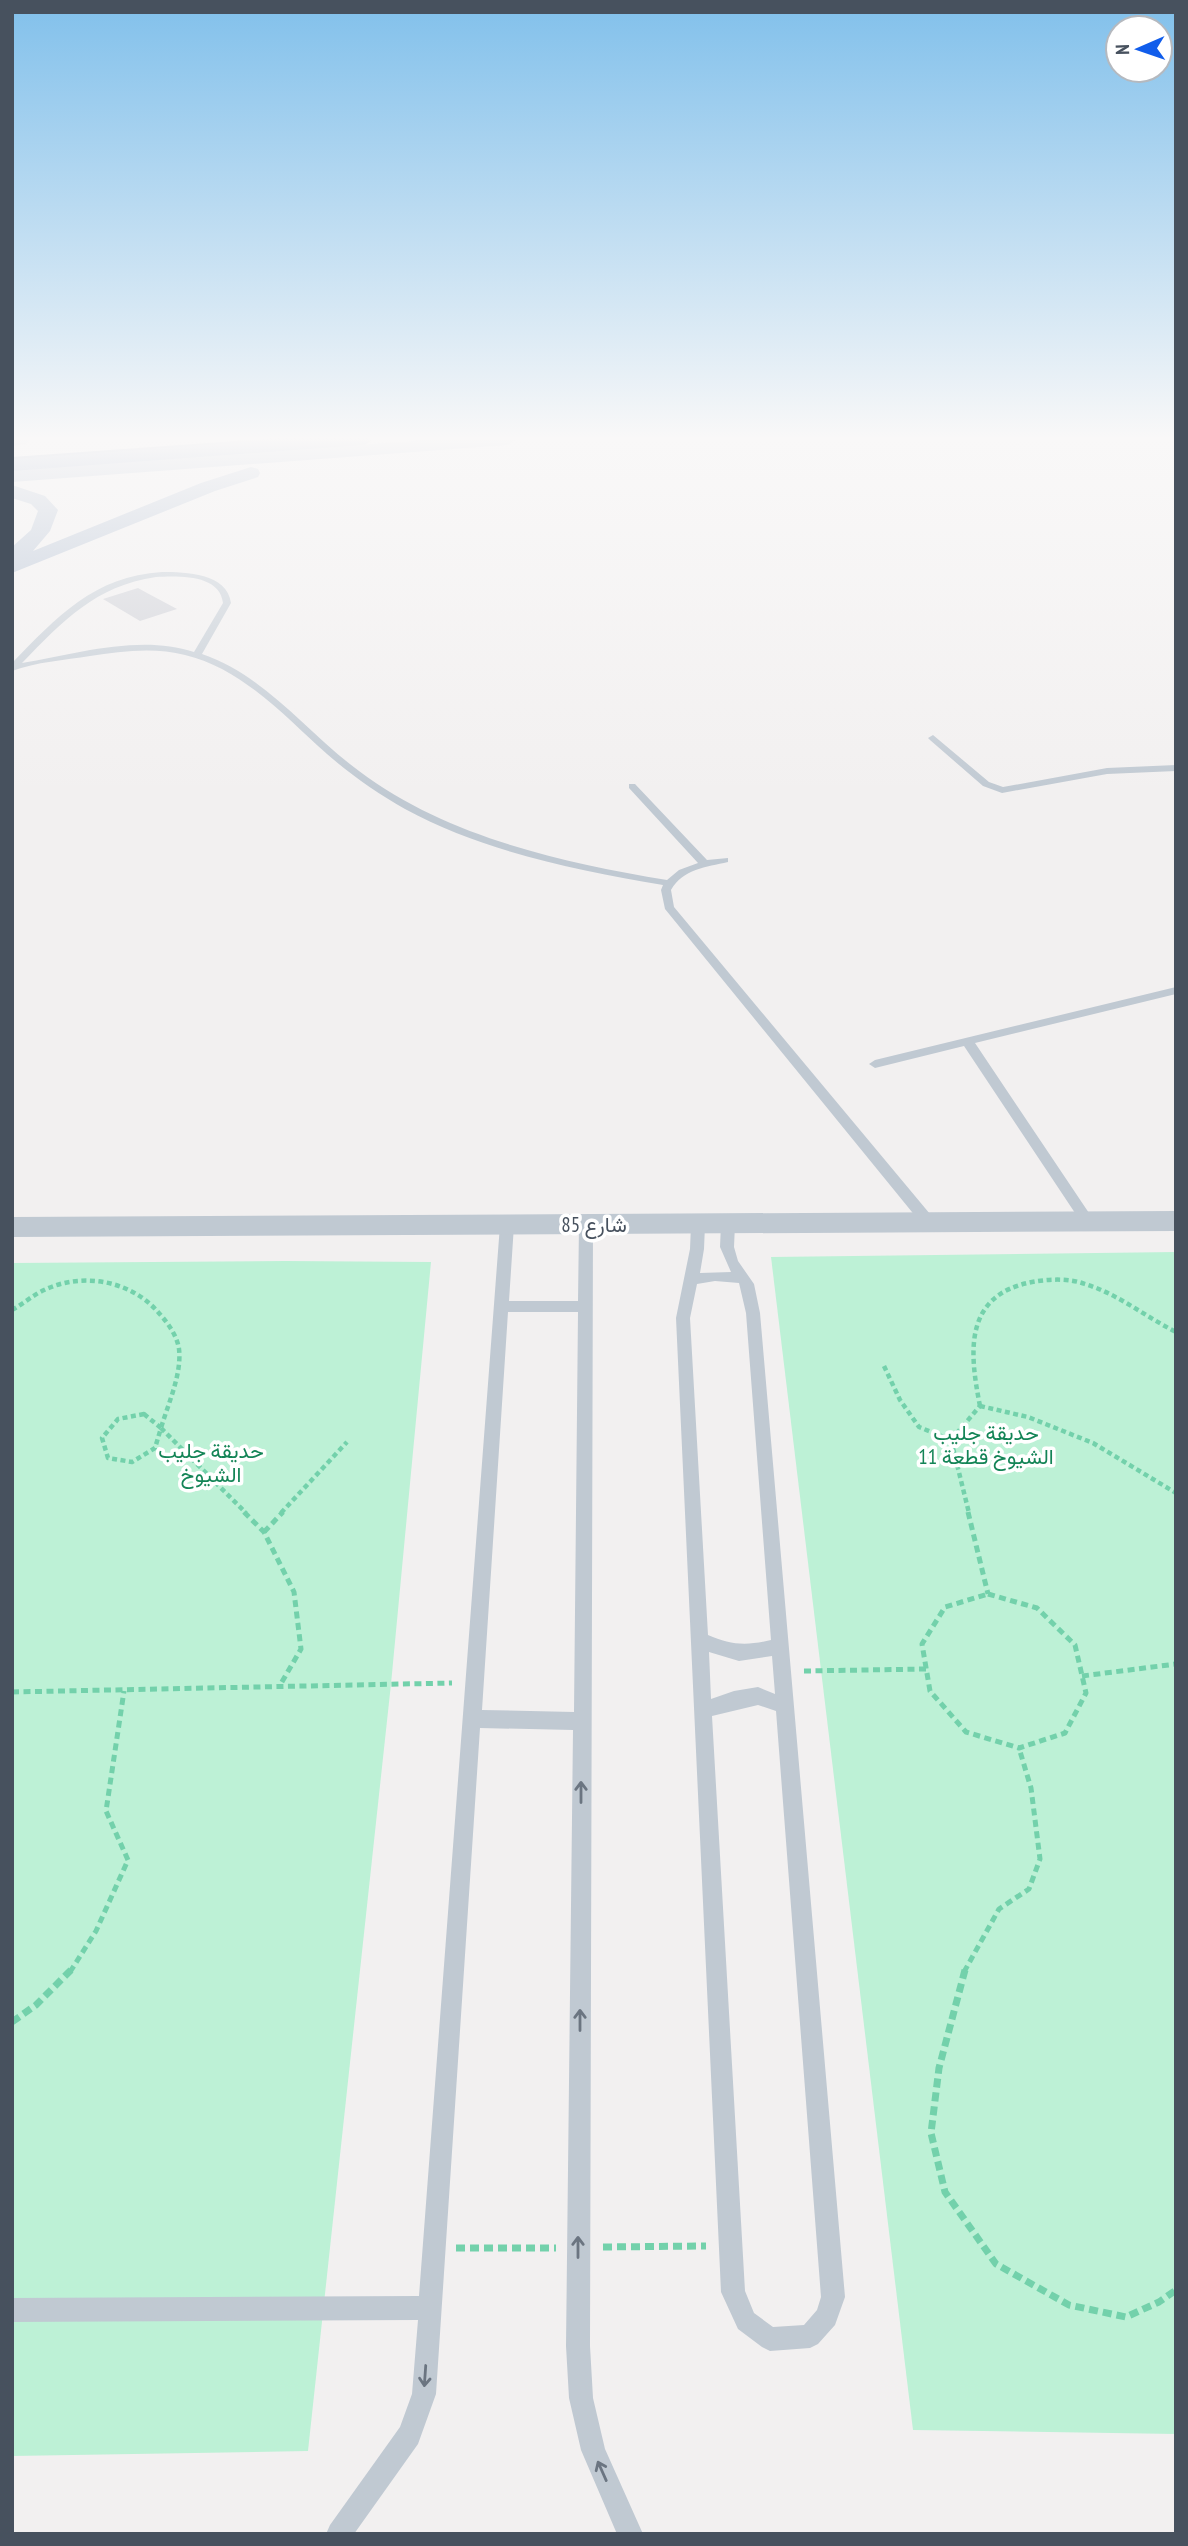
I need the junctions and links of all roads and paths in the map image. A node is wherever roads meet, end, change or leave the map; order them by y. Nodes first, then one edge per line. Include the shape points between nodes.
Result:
1 (32, 559) edge
2 (12, 567) edge
3 (197, 655) junction
4 (13, 668) edge
5 (933, 738) dead end
6 (1176, 768) edge
7 (632, 786) dead end
8 (724, 860) dead end
9 (705, 864) junction
10 (669, 883) junction
11 (1176, 990) edge
12 (967, 1041) junction
13 (875, 1064) dead end
14 (1176, 1221) edge
15 (1088, 1222) junction
16 (728, 1224) junction
17 (930, 1224) junction
18 (507, 1225) junction
19 (586, 1225) junction
20 (698, 1225) junction
21 (12, 1227) edge
22 (743, 1278) junction
23 (691, 1279) junction
24 (585, 1306) junction
25 (501, 1307) junction
26 (12, 1310) edge
27 (1176, 1332) edge
28 (884, 1366) dead end
29 (980, 1406) junction
30 (160, 1427) junction
31 (951, 1440) junction
32 (347, 1441) dead end
33 (1176, 1493) edge
34 (264, 1532) junction
35 (988, 1594) junction
36 (700, 1640) junction
37 (780, 1646) junction
38 (1176, 1664) edge
39 (926, 1669) junction
40 (782, 1672) junction
41 (1082, 1676) junction
42 (474, 1682) junction
43 (279, 1688) junction
44 (124, 1691) junction
45 (12, 1692) edge
46 (785, 1706) junction
47 (703, 1710) junction
48 (471, 1719) junction
49 (582, 1721) junction
50 (1018, 1748) junction
51 (12, 2022) edge
52 (1176, 2290) edge
53 (430, 2308) junction
54 (12, 2310) edge
55 (339, 2534) edge
56 (630, 2534) edge

1 - 2 main road
3 - 4 lane via 140,649
3 - 4 lane via 227,596 202,578 152,575 117,582 87,596
3 - 10 lane via 245,677 341,764 424,815 536,856
5 - 6 lane via 986,785 1002,790 1107,771
7 - 9 lane
8 - 9 lane
9 - 10 lane
10 - 17 lane via 669,907
11 - 12 lane
12 - 13 lane
12 - 15 lane
14 - 15 street, شارع 85
15 - 17 street, شارع 85
16 - 17 street, شارع 85
16 - 20 street, شارع 85
16 - 22 lane via 727,1247
18 - 19 street, شارع 85
18 - 21 street, شارع 85
18 - 25 lane
19 - 20 street, شارع 85
19 - 24 lane
20 - 23 lane via 699,1248
22 - 23 lane
22 - 37 lane via 753,1313
23 - 36 lane via 683,1318
24 - 25 lane
24 - 49 lane
25 - 42 lane
26 - 30 path via 45,1289 78,1280 109,1281 144,1298 165,1320 180,1349
27 - 29 path via 1090,1285 1029,1282 1003,1291 980,1309 974,1331 974,1381
28 - 31 path via 919,1427
29 - 31 path
29 - 33 path via 1028,1417 1093,1443
30 - 30 path via 144,1414 118,1419 102,1438 108,1458 132,1462 155,1448
30 - 34 path
31 - 35 path
32 - 34 path
34 - 43 path via 294,1592 301,1649
35 - 39 path via 945,1607 922,1644
35 - 41 path via 1037,1608 1075,1645
36 - 37 lane via 746,1655
36 - 47 lane
37 - 40 lane
38 - 41 path
39 - 40 path
39 - 50 path via 930,1691 967,1732
40 - 46 lane
41 - 50 path via 1086,1693 1065,1733
42 - 43 path
42 - 48 lane
43 - 44 path
44 - 45 path
44 - 51 path via 106,1811 128,1860 94,1941 69,1975
46 - 47 lane via 758,1696
46 - 47 lane via 832,2297 827,2317 810,2336 770,2339 746,2321 733,2292
48 - 49 lane
48 - 53 lane
56 -> 49 lane via 593,2450 581,2398
50 - 52 path via 1031,1788 1040,1859 1029,1889 999,1909 962,1975 939,2068 931,2133 945,2192 996,2264 1069,2305 1126,2317
53 - 54 lane
53 -> 55 lane via 424,2394 409,2435

